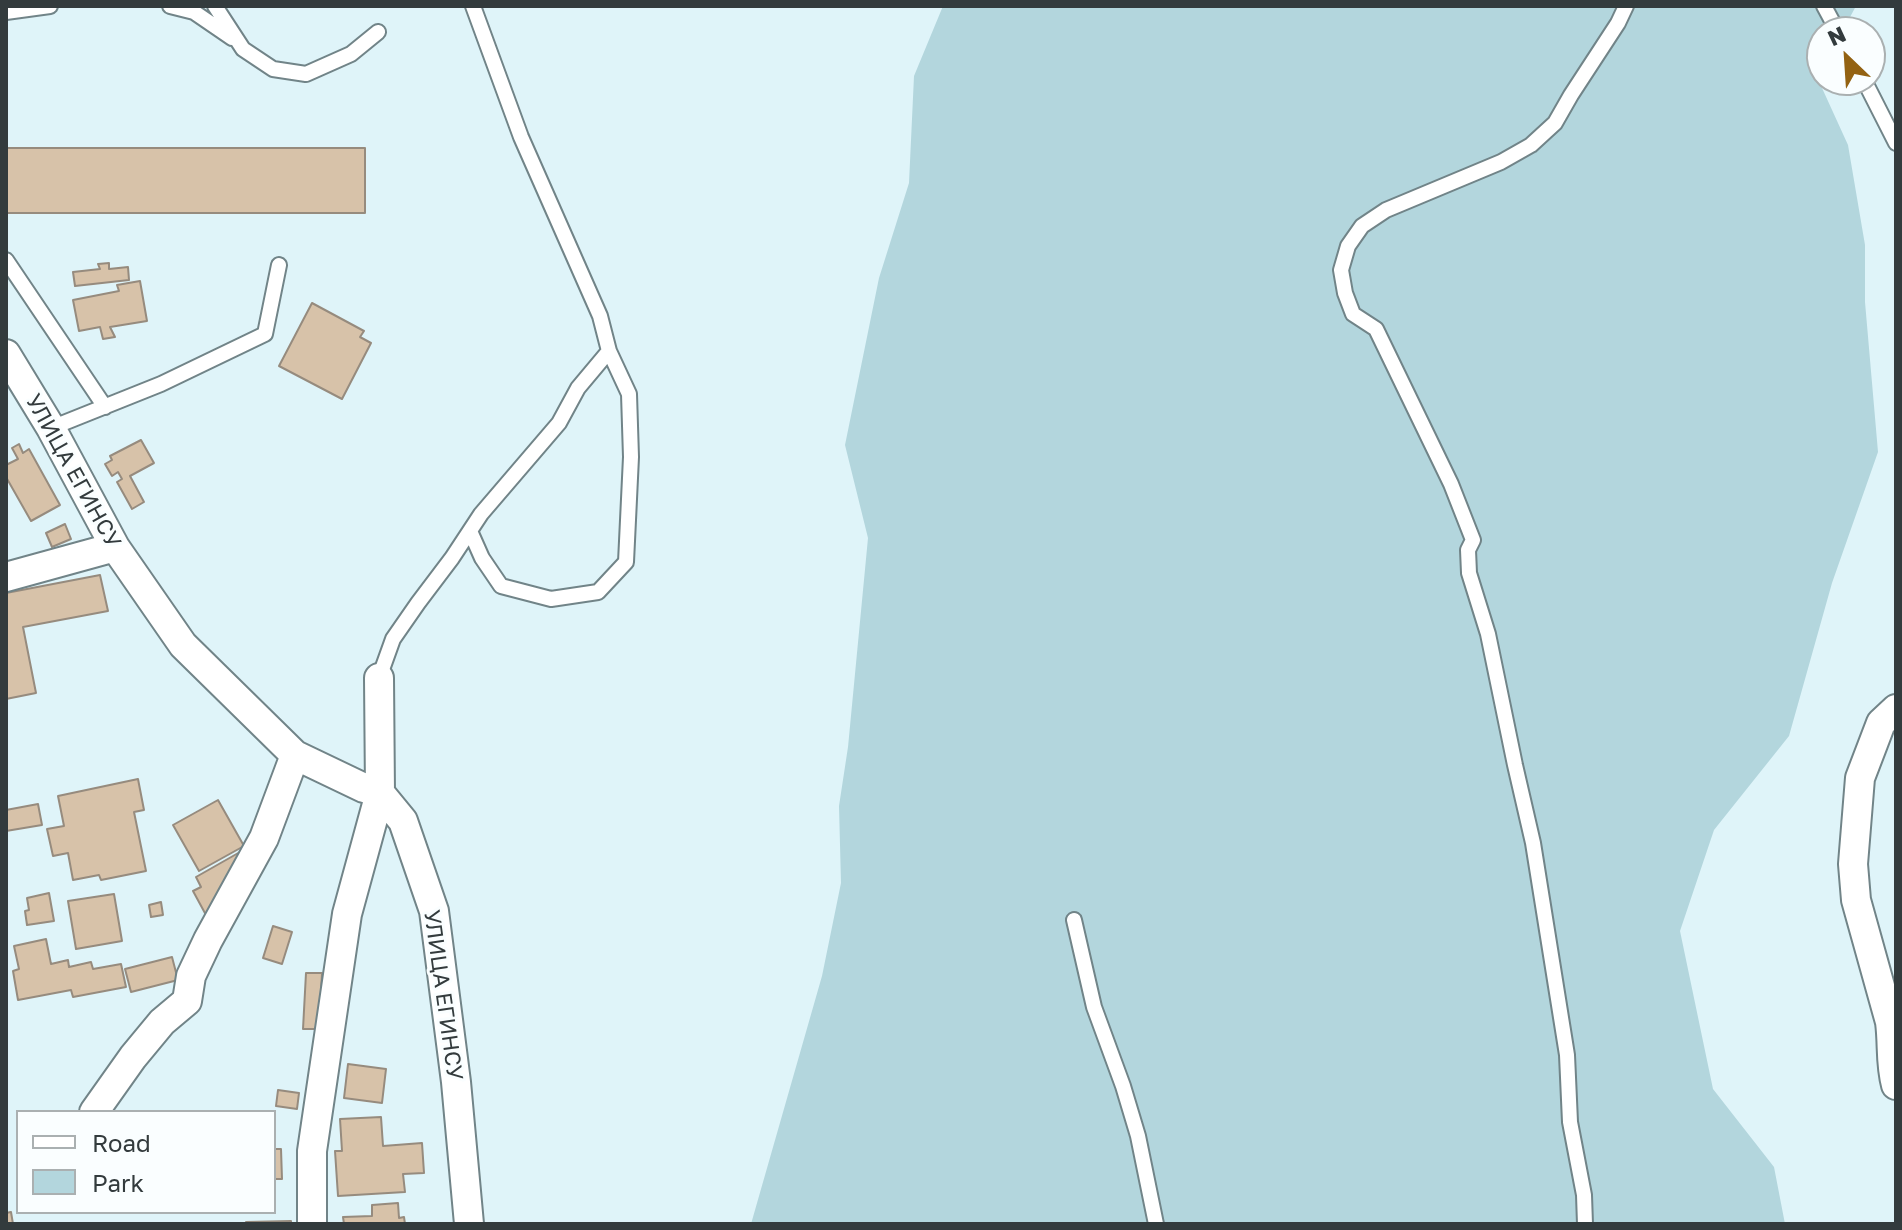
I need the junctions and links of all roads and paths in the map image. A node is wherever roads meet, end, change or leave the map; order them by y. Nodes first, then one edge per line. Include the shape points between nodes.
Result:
1 (50, 6) edge
2 (170, 6) edge
3 (215, 6) edge
4 (473, 6) edge
5 (1626, 6) edge
6 (6, 12) edge
7 (378, 32) dead end
8 (239, 43) junction
9 (1872, 96) edge
10 (1896, 143) edge
11 (6, 260) edge
12 (279, 265) dead end
13 (609, 351) junction
14 (6, 354) edge
15 (105, 407) junction
16 (51, 428) junction
17 (470, 531) junction
18 (115, 547) junction
19 (6, 577) edge
20 (379, 678) joint
21 (1896, 709) edge
22 (295, 755) junction
23 (380, 793) junction
24 (1074, 920) dead end
25 (1896, 1085) edge
26 (95, 1110) edge
27 (312, 1224) edge
28 (469, 1224) edge
29 (1156, 1224) edge
30 (1585, 1224) edge

1 - 6 lane
2 - 8 lane via 194,12
3 - 8 lane
4 - 13 lane via 521,137 600,316
5 - 30 lane via 1555,123 1501,162 1386,210 1362,226 1348,246 1341,270 1353,314 1376,329 1473,540 1469,573 1488,634 1533,843 1567,1055 1570,1122
7 - 8 lane via 351,54 306,74 273,69
9 - 10 lane
11 - 15 lane
12 - 15 lane via 265,334
13 - 17 lane via 578,388 559,423
13 - 17 lane via 629,394 626,562 598,592 551,599 501,586
14 - 16 street, УЛИЦА ЕГИНСУ
15 - 16 lane
16 - 18 street, УЛИЦА ЕГИНСУ
17 - 20 lane via 393,639
18 - 19 street
18 - 22 street, УЛИЦА ЕГИНСУ via 183,645
20 - 23 street
21 - 25 street via 1881,723 1860,778 1853,864 1856,900 1890,1022
22 - 23 street, УЛИЦА ЕГИНСУ
22 - 26 street via 264,838 191,976 187,1001 162,1022
23 - 27 street via 347,914 312,1151
23 - 28 street, УЛИЦА ЕГИНСУ via 403,821 434,911
24 - 29 lane via 1094,1007 1138,1136

